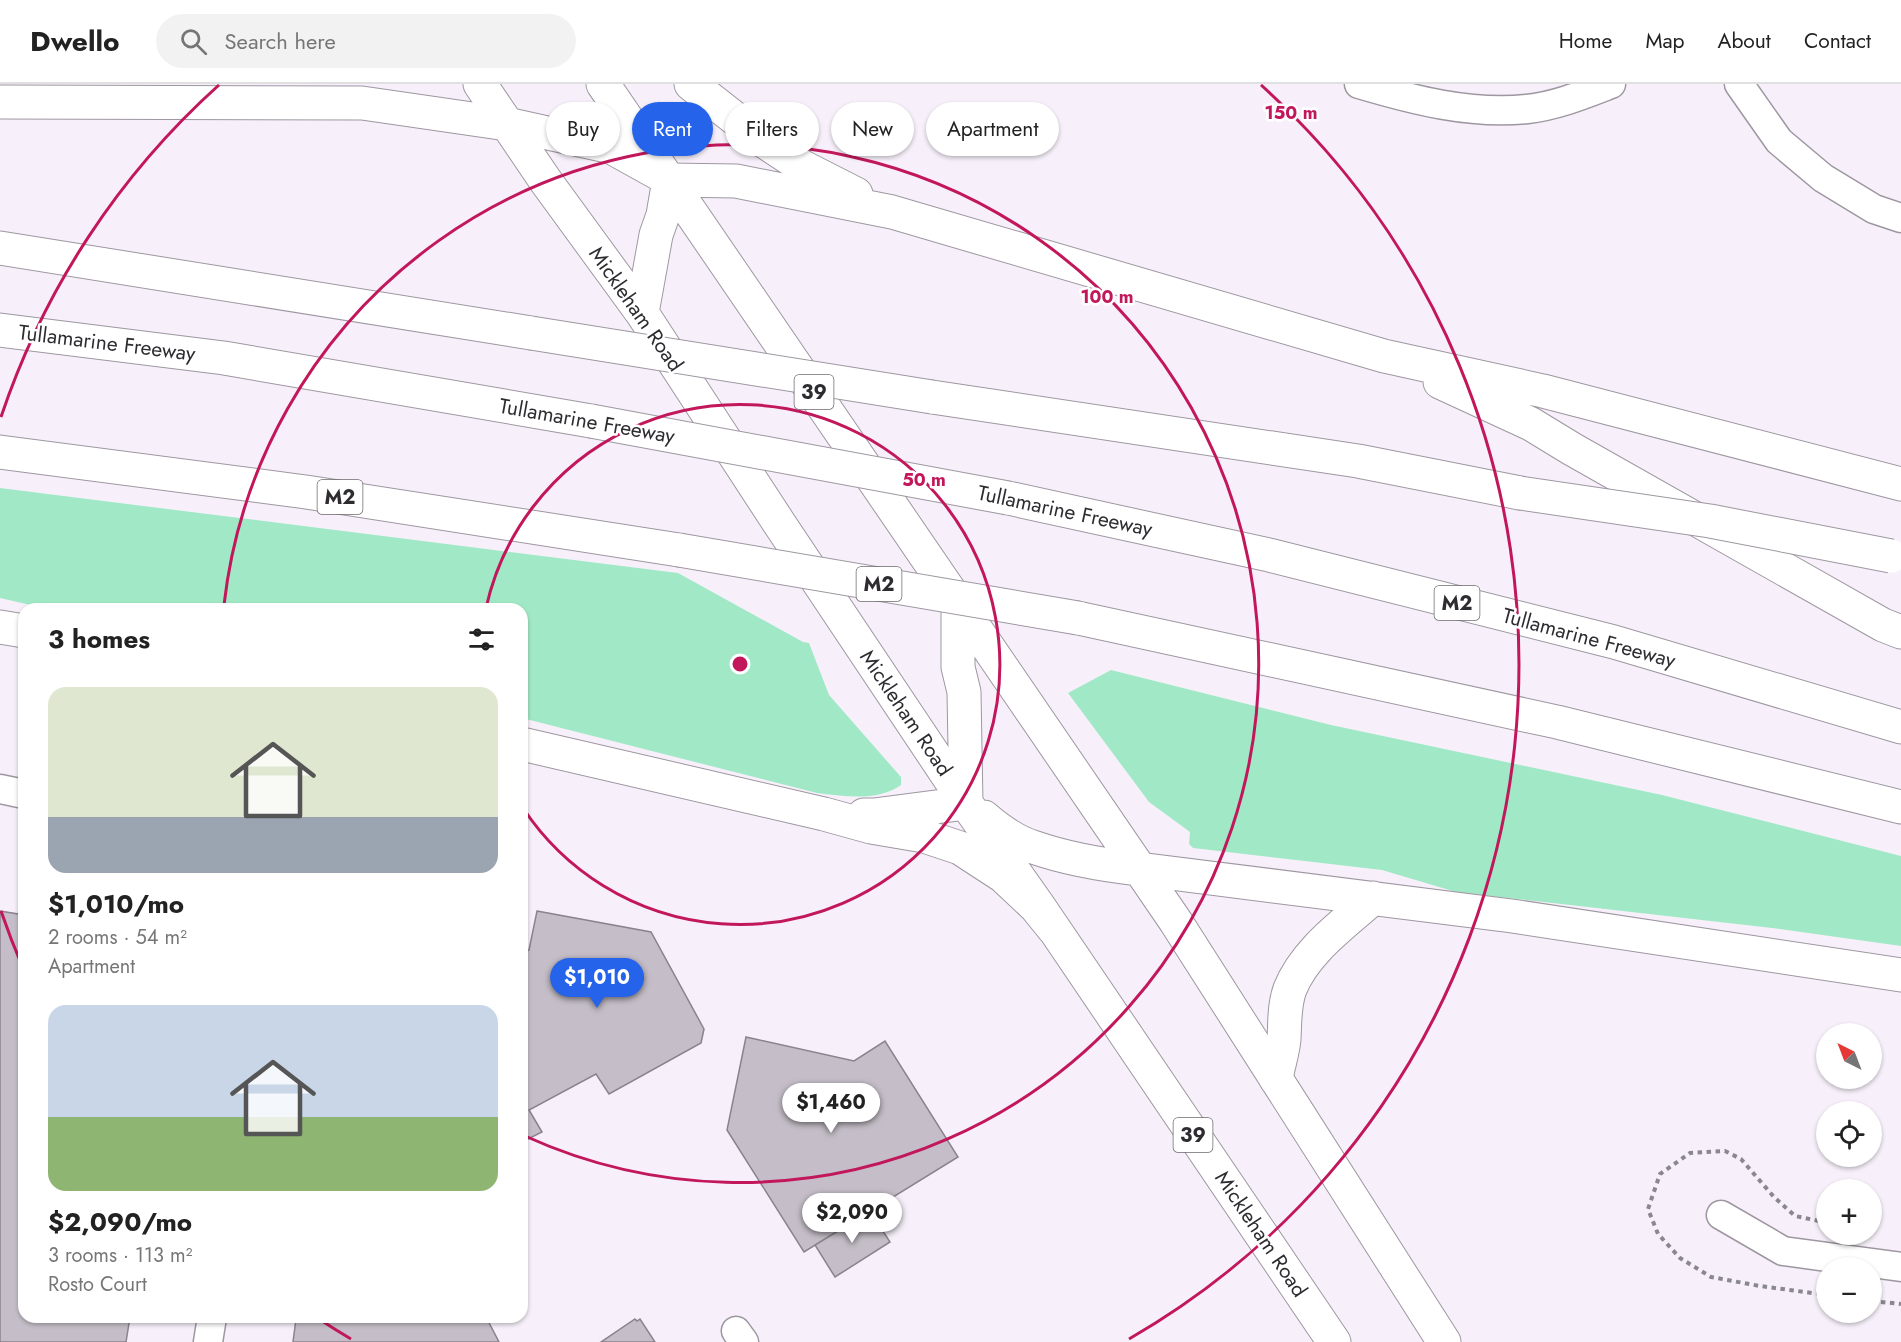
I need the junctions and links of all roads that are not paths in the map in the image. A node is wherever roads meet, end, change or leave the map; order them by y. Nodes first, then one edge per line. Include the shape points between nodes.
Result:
1 (237, 84) edge
2 (480, 84) edge
3 (603, 84) edge
4 (691, 84) edge
5 (1359, 84) edge
6 (1611, 84) edge
7 (1739, 84) edge
8 (0, 102) edge
9 (196, 103) junction
10 (507, 124) junction
11 (669, 180) junction
12 (892, 212) junction
13 (1901, 218) edge
14 (0, 248) edge
15 (642, 313) junction
16 (0, 330) edge
17 (1384, 356) junction
18 (0, 452) edge
19 (1901, 484) edge
20 (1896, 557) edge
21 (958, 604) junction
22 (0, 627) edge
23 (18, 630) edge
24 (1901, 632) edge
25 (1901, 727) edge
26 (528, 745) edge
27 (0, 789) edge
28 (18, 793) edge
29 (966, 803) junction
30 (1901, 807) edge
31 (824, 814) junction
32 (1139, 868) junction
33 (1373, 898) junction
34 (1053, 928) junction
35 (1901, 975) edge
36 (1276, 1079) junction
37 (1721, 1215) dead end
38 (1901, 1267) edge
39 (211, 1323) edge
40 (208, 1342) edge
41 (1334, 1342) edge
42 (1444, 1342) edge

1 - 9 main road
2 - 10 main road, Mickleham Road / 39
3 - 11 main road, 39
4 - 12 main road via 803,167
5 - 6 street via 1476,110 1528,109
7 - 13 street via 1779,141 1823,178 1874,209
8 - 9 main road
9 - 10 main road via 362,103
10 - 11 main road via 611,147
10 - 15 main road, Mickleham Road / 39
11 - 12 main road via 736,181
11 - 15 main road
11 - 21 main road, 39
12 - 17 main road
14 - 20 main road, bridge via 932,398 1358,461 1520,493 1710,521
15 - 29 main road, Mickleham Road / 39
16 - 25 main road, Tullamarine Freeway / M2, bridge via 224,358 1008,498 1269,555 1602,639
17 - 19 main road via 1543,391
17 - 24 main road via 1531,424 1883,626
18 - 30 main road, M2, bridge via 306,492 680,550 1078,618 1557,722
21 - 29 main road
21 - 32 main road, 39
22 - 23 main road
26 - 31 main road
27 - 28 street
29 - 31 main road via 874,815
29 - 32 main road via 997,828 1031,847 1098,864
29 - 34 main road, Mickleham Road / 39
31 - 34 main road via 960,848 1003,876
32 - 33 main road
32 - 36 main road, 39
33 - 35 main road
33 - 36 main road via 1313,952 1298,972 1284,1012 1284,1040
34 - 41 main road, Mickleham Road / 39
36 - 42 main road, 39
37 - 38 street via 1783,1251
39 - 40 street

